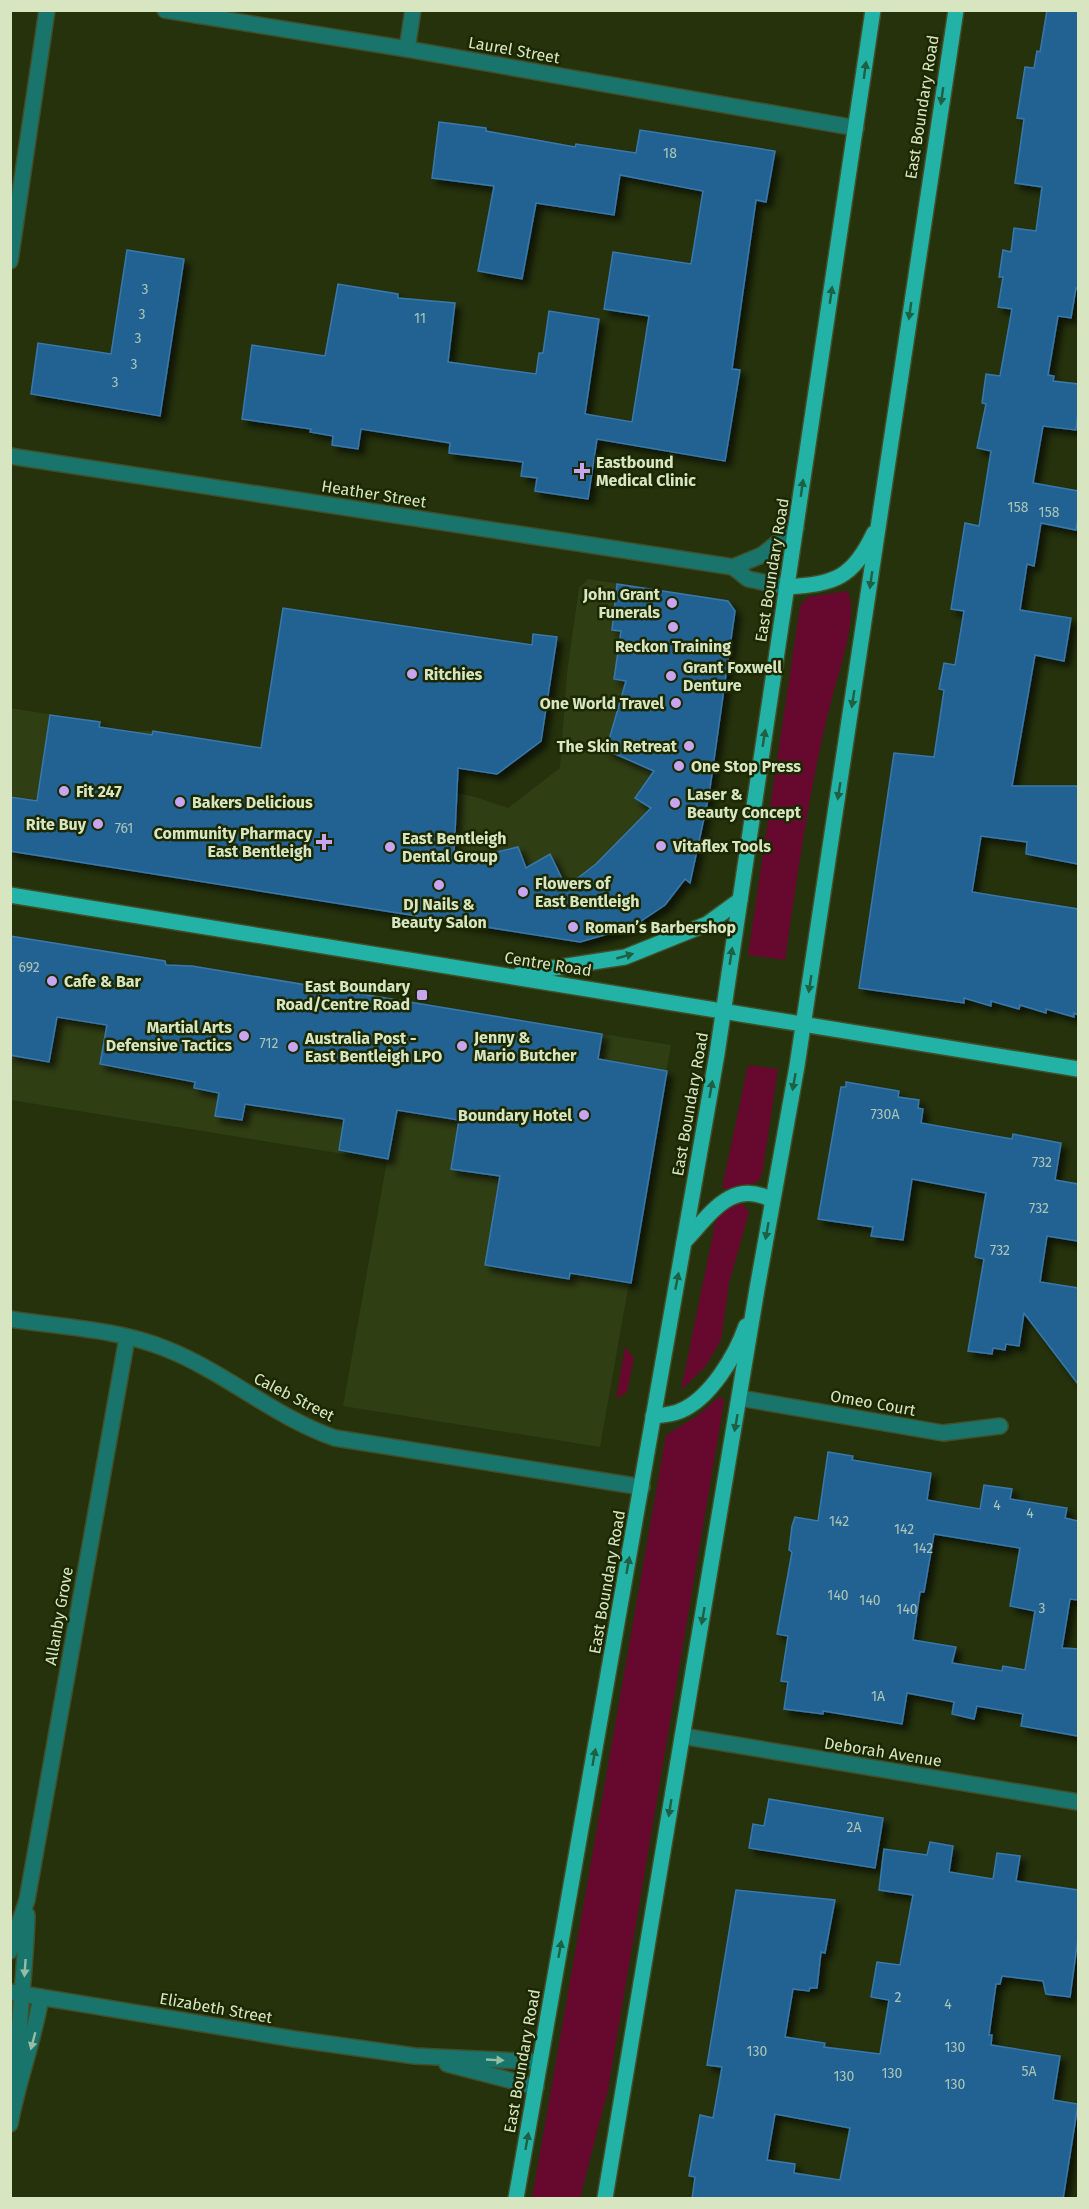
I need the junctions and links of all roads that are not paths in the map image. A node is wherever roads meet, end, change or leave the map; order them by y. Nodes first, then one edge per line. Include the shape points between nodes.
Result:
1 (46, 10) edge
2 (165, 10) edge
3 (413, 10) edge
4 (873, 10) edge
5 (956, 10) edge
6 (407, 49) junction
7 (856, 128) junction
8 (10, 261) edge
9 (10, 456) edge
10 (879, 522) junction
11 (796, 528) junction
12 (733, 567) junction
13 (787, 587) junction
14 (10, 895) edge
15 (740, 900) junction
16 (506, 975) junction
17 (723, 1012) junction
18 (804, 1025) junction
19 (1078, 1069) edge
20 (772, 1200) junction
21 (684, 1242) junction
22 (757, 1289) junction
23 (10, 1319) edge
24 (127, 1338) junction
25 (740, 1398) junction
26 (652, 1416) junction
27 (1000, 1426) dead end
28 (642, 1487) junction
29 (682, 1736) junction
30 (1078, 1802) edge
31 (27, 1900) junction
32 (10, 1951) edge
33 (17, 1993) edge
34 (41, 1997) junction
35 (415, 2056) junction
36 (540, 2062) junction
37 (18, 2083) junction
38 (536, 2087) junction
39 (10, 2124) edge
40 (516, 2199) edge
41 (605, 2199) edge

1 - 8 street
2 - 6 street, Laurel Street
3 - 6 street
7 -> 4 main road, East Boundary Road
5 -> 10 main road, East Boundary Road
6 - 7 street, Laurel Street
11 -> 7 main road, East Boundary Road
9 - 12 street, Heather Street
10 - 13 main road via 867,547 845,574 828,584
10 -> 18 main road, East Boundary Road
11 - 12 street via 762,555
11 - 13 main road, East Boundary Road
12 - 13 street, Heather Street via 748,579
15 -> 13 main road, East Boundary Road
14 - 16 main road, Centre Road
16 -> 15 main road via 625,957 706,924
17 -> 15 main road, East Boundary Road
16 - 17 main road, Centre Road
17 - 18 main road, Centre Road
21 -> 17 main road, East Boundary Road
18 - 19 main road, Centre Road
18 -> 20 main road, East Boundary Road
20 - 21 main road via 749,1192 729,1197
20 -> 22 main road, East Boundary Road
26 -> 21 main road, East Boundary Road
22 - 25 main road, East Boundary Road
22 - 26 main road via 731,1361 716,1380 683,1410
23 - 24 street, Caleb Street
24 - 28 street, Caleb Street via 166,1349 335,1438
24 - 31 street, Allanby Grove
25 - 27 street, Omeo Court via 943,1433
25 -> 29 main road, East Boundary Road
26 - 28 main road, East Boundary Road
36 -> 28 main road, East Boundary Road
29 - 30 street, Deborah Avenue
29 -> 41 main road, East Boundary Road
31 - 32 street, Allanby Grove
31 -> 33 street, Allanby Grove
33 - 34 street, Elizabeth Street
33 - 37 street, Allanby Grove
34 - 35 street, Elizabeth Street
34 -> 37 street via 33,2042
35 -> 36 street, Elizabeth Street
35 - 38 street, Elizabeth Street
36 - 38 main road, East Boundary Road
37 - 39 street
40 -> 38 main road, East Boundary Road

